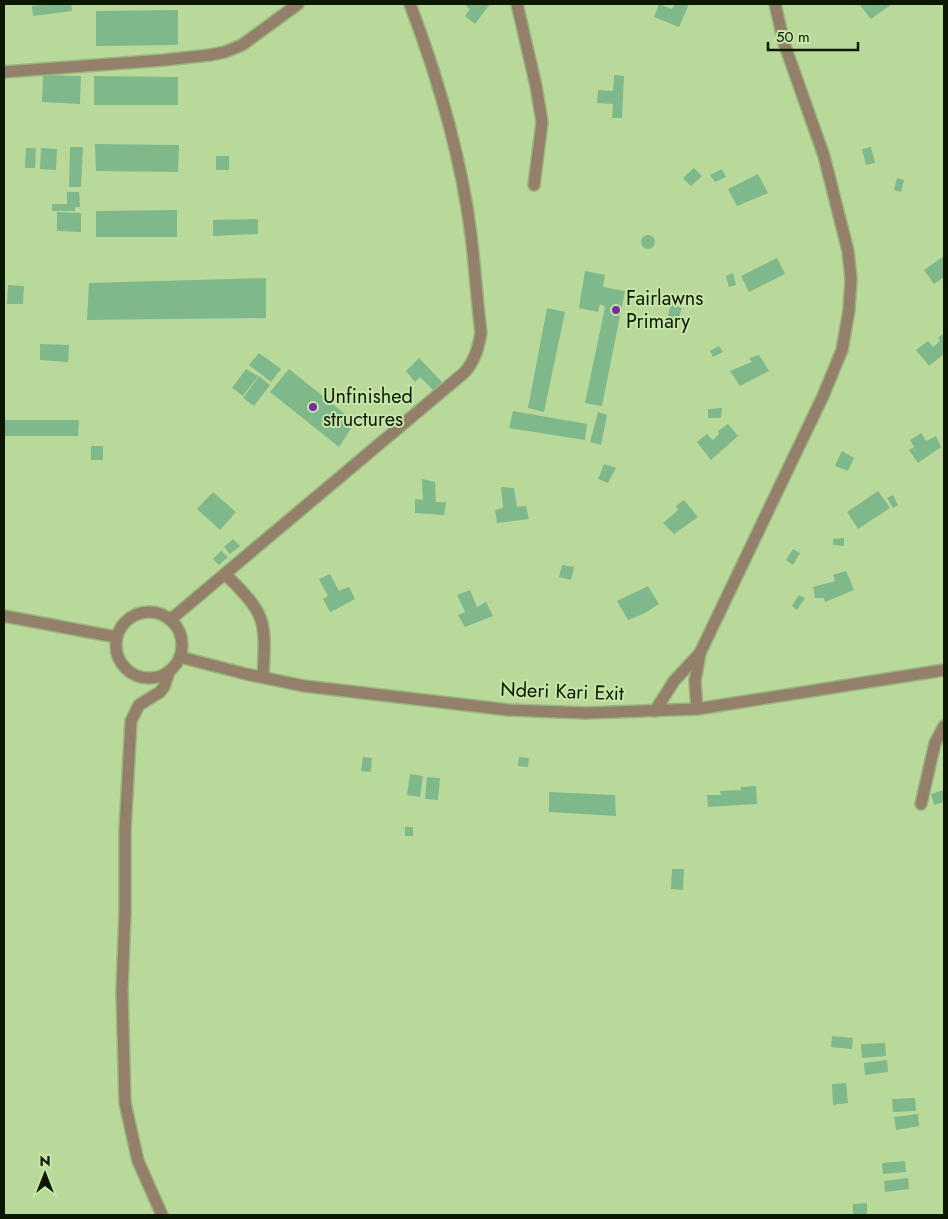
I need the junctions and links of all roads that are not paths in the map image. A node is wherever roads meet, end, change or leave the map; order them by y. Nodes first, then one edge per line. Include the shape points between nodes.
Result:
1 (298, 4) edge
2 (410, 4) edge
3 (517, 4) edge
4 (775, 4) edge
5 (4, 72) edge
6 (534, 185) dead end
7 (225, 574) junction
8 (4, 616) edge
9 (170, 620) junction
10 (116, 638) junction
11 (700, 653) junction
12 (180, 657) junction
13 (944, 670) edge
14 (169, 672) junction
15 (263, 677) junction
16 (697, 709) junction
17 (655, 711) junction
18 (944, 726) edge
19 (921, 804) dead end
20 (162, 1215) edge

1 - 5 street via 242,45 225,52
2 - 7 street via 441,95 459,168 471,234 481,334 478,350 465,372
3 - 6 street via 542,122
4 - 11 street via 784,43 824,156 848,251 851,279 849,310 842,350 823,396
7 - 9 street
7 - 15 street via 258,610 265,640
8 - 10 street
9 - 10 street via 160,614 137,614 126,621
9 - 12 street via 181,637
10 - 14 street via 118,655 132,673 154,677
11 - 16 street via 695,681
11 - 17 street via 674,681
12 - 14 street
12 - 15 street, Nderi Kari Exit
13 - 16 street, Nderi Kari Exit
14 - 20 street via 164,687 139,705 131,720 122,991 125,1103 138,1162
15 - 17 street, Nderi Kari Exit via 304,686 510,710
16 - 17 street, Nderi Kari Exit
18 - 19 street via 935,743

